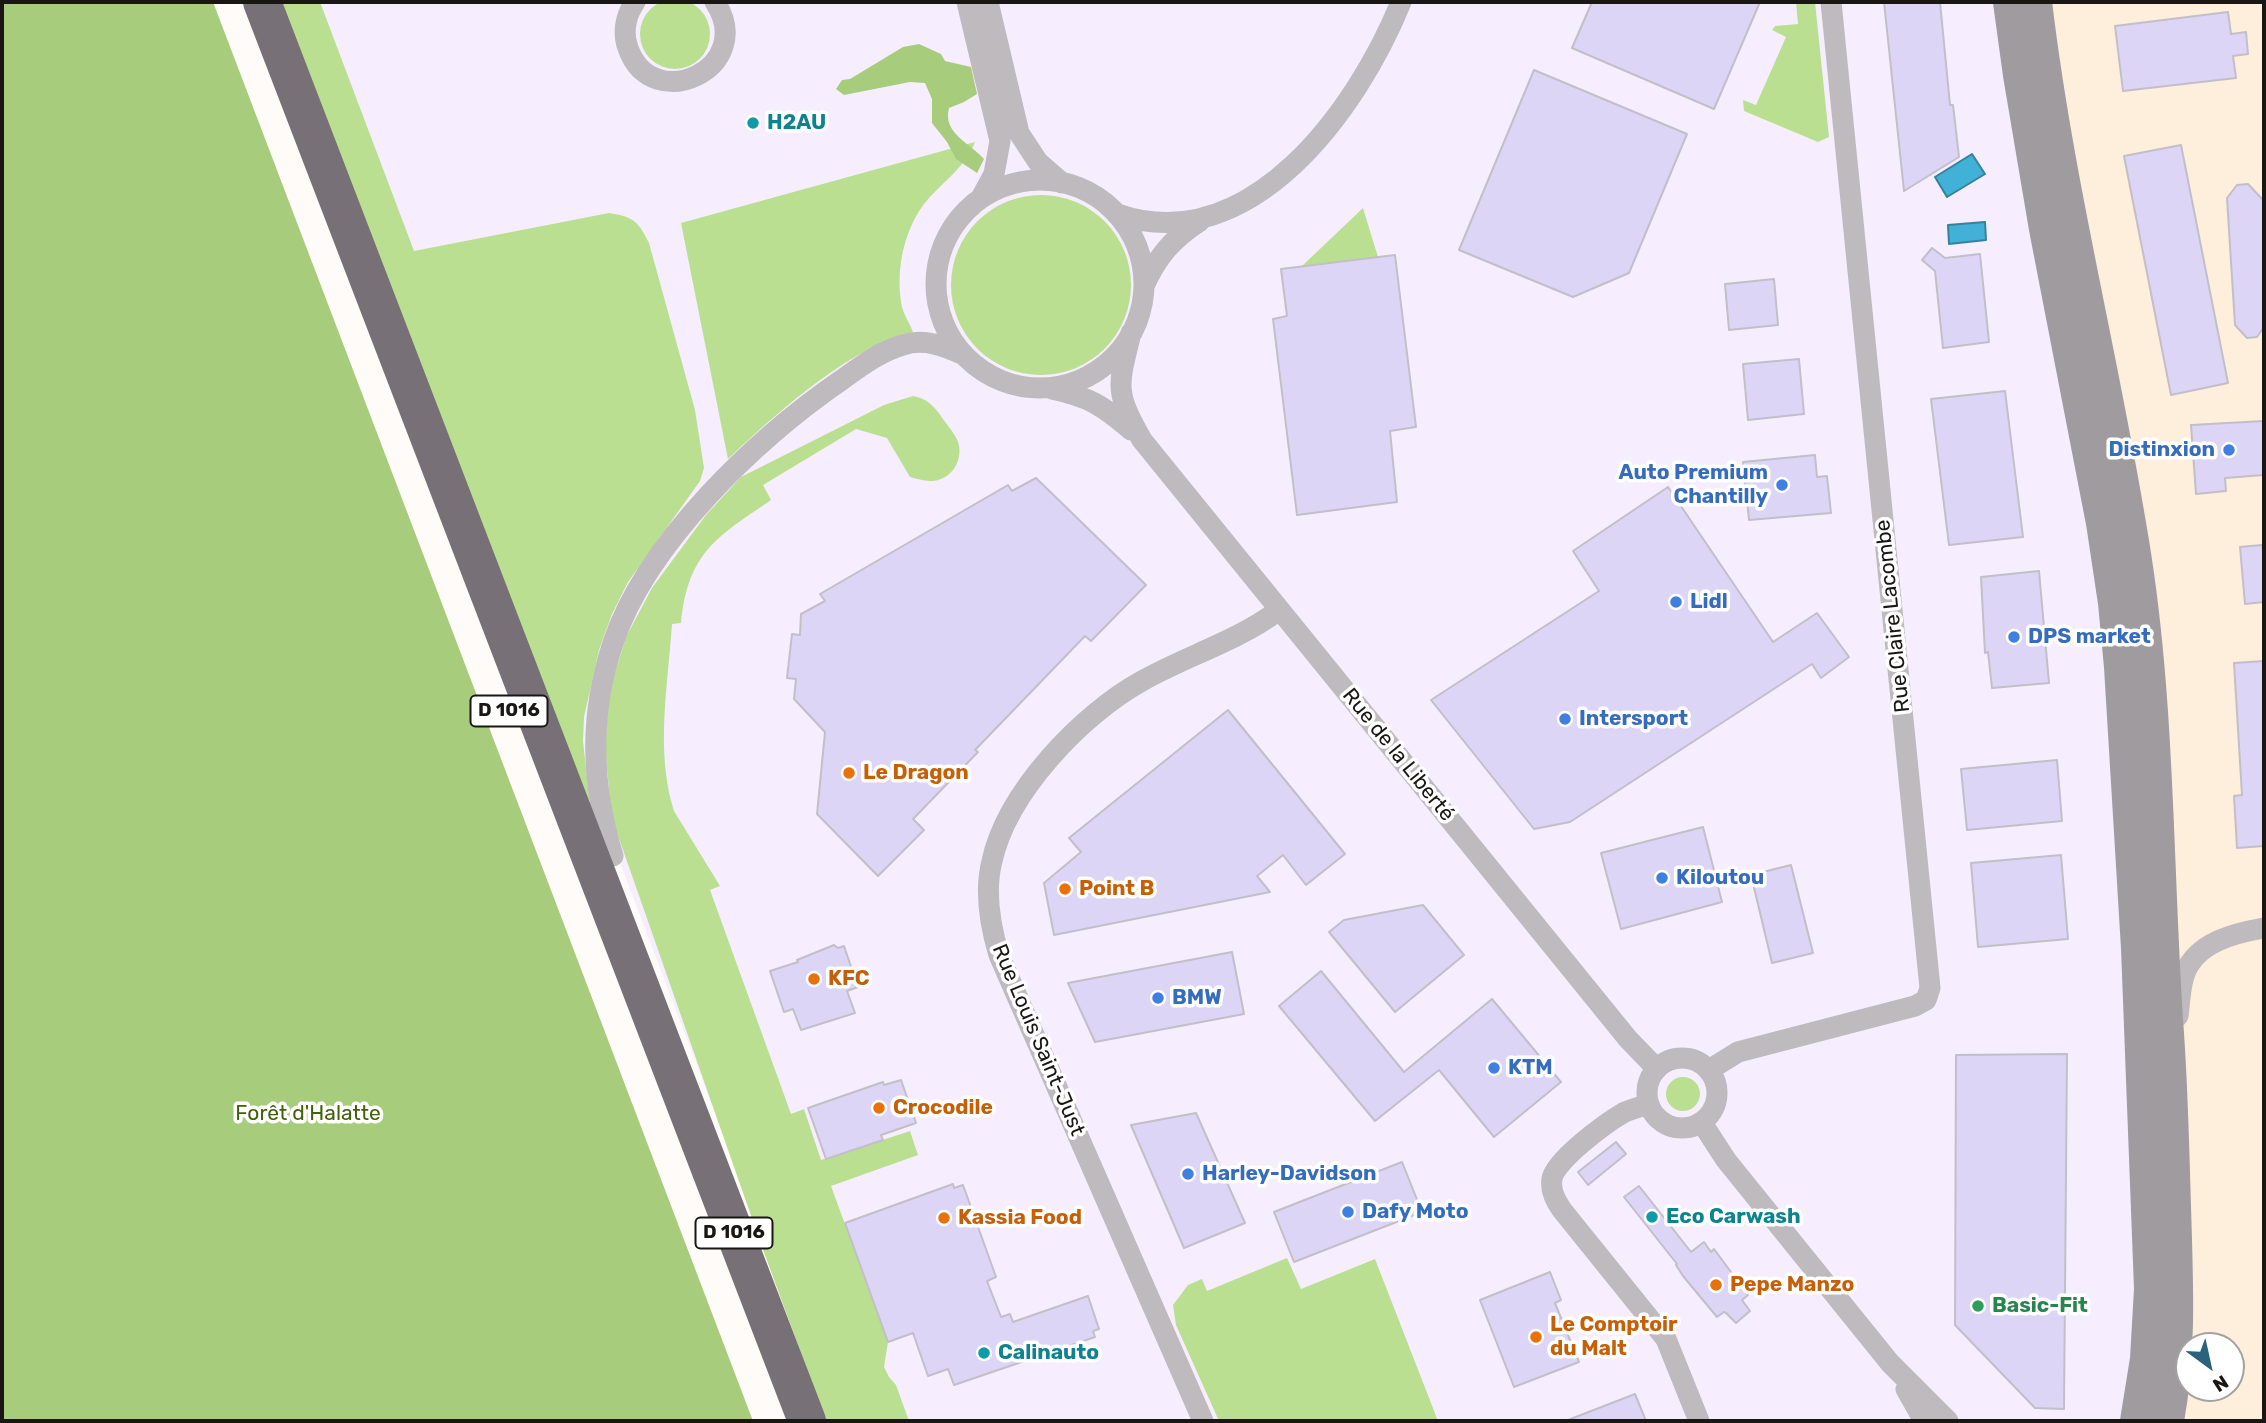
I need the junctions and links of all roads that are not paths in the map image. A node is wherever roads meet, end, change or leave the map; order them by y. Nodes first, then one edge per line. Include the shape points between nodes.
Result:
1 (237, 2) edge
2 (262, 2) edge
3 (635, 2) edge
4 (967, 2) edge
5 (988, 2) edge
6 (1401, 2) edge
7 (1831, 2) edge
8 (2009, 2) edge
9 (2036, 2) edge
10 (720, 8) edge
11 (1062, 183) junction
12 (981, 199) junction
13 (1117, 214) junction
14 (1207, 216) junction
15 (1143, 287) junction
16 (1131, 333) junction
17 (964, 355) junction
18 (1047, 387) junction
19 (1142, 440) junction
20 (1279, 610) junction
21 (613, 856) joint
22 (2264, 928) edge
23 (662, 1044) junction
24 (1657, 1069) junction
25 (1709, 1070) junction
26 (2171, 1070) junction
27 (1649, 1104) junction
28 (1702, 1123) junction
29 (1890, 1363) junction
30 (779, 1421) edge
31 (807, 1421) edge
32 (1203, 1421) edge
33 (1699, 1421) edge
34 (1924, 1421) edge
35 (1948, 1421) edge
36 (2136, 1421) edge
37 (2168, 1421) edge

1 - 30 highway, D 1016
2 - 23 highway, D 1016
3 - 10 street via 626,21 629,51 643,70 677,82 710,67 723,46
4 - 12 street via 1000,141 994,174
5 - 11 street via 1019,133 1038,162
6 - 14 street via 1370,67 1319,139 1261,191
7 - 25 street, Rue Claire Lacombe via 1930,988 1926,1000 1915,1006 1738,1052
8 - 36 street via 2037,182 2102,523 2120,667 2139,984 2150,1289
9 - 26 street via 2140,596 2152,724
11 - 12 street via 1016,183
11 - 13 street via 1092,194
12 - 17 street via 953,228 937,273 940,313
13 - 14 street via 1160,223
13 - 15 street via 1137,248
14 - 15 street via 1167,247
15 - 16 street
16 - 18 street via 1099,369 1078,380
16 - 19 street, Rue de la Liberté via 1120,391
17 - 18 street via 995,378
17 - 21 street via 935,344 911,343 890,349 850,374 783,424 737,466 660,556 622,620 600,695 596,778
18 - 19 street, Rue de la Liberté via 1100,404
19 - 20 street, Rue de la Liberté
20 - 24 street, Rue de la Liberté via 1628,1040
20 - 32 street, Rue Louis Saint-Just via 1243,634 1141,681 1082,725 1019,800 1003,829 990,872 989,910 999,955
21 - 23 highway via 647,953
22 - 26 street via 2232,936 2194,957 2181,991
23 - 31 highway, D 1016
24 - 25 street via 1680,1058 1696,1060
24 - 27 street via 1649,1083
25 - 28 street via 1717,1100
26 - 37 street via 2177,1311 2176,1367
27 - 28 street via 1657,1118 1671,1127
27 - 33 street via 1621,1114 1567,1155 1554,1172 1552,1191 1562,1210 1666,1339
28 - 29 street via 1726,1160
29 - 34 street
29 - 35 street

